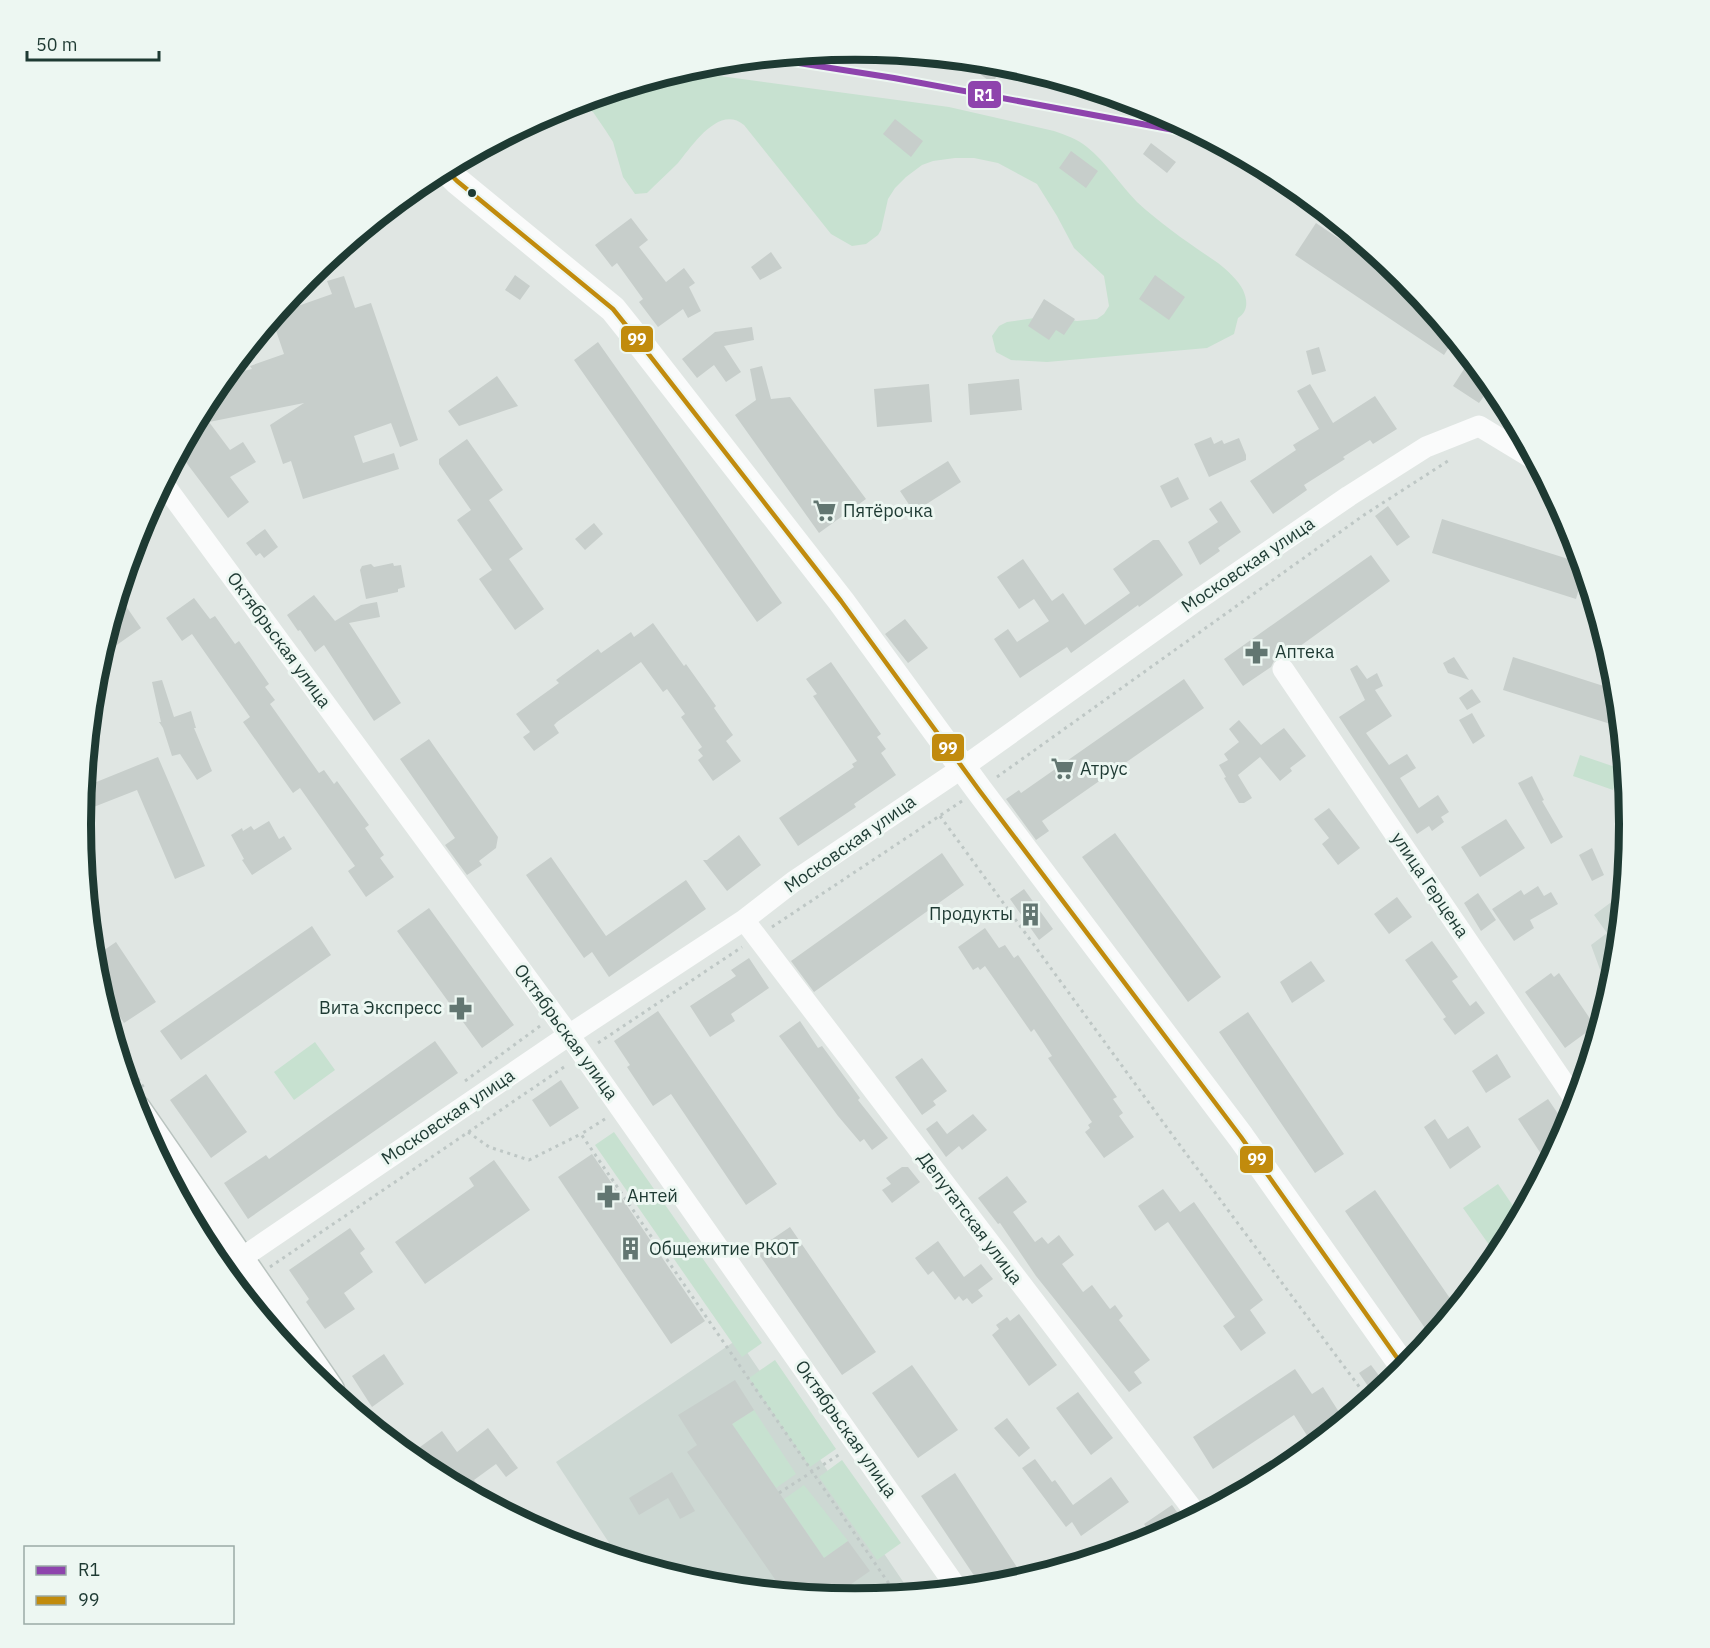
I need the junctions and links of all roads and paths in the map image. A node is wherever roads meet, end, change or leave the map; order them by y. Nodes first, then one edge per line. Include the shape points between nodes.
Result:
1 (452, 176) edge
2 (1522, 452) edge
3 (1454, 457) dead end
4 (168, 490) edge
5 (1283, 669) dead end
6 (962, 768) junction
7 (979, 790) junction
8 (940, 816) junction
9 (744, 920) junction
10 (756, 937) junction
11 (569, 1035) junction
12 (595, 1045) dead end
13 (571, 1062) dead end
14 (1570, 1092) edge
15 (609, 1116) dead end
16 (468, 1132) junction
17 (581, 1134) junction
18 (167, 1156) edge
19 (243, 1267) edge
20 (299, 1347) edge
21 (1399, 1360) edge
22 (1364, 1393) edge
23 (844, 1451) dead end
24 (813, 1472) junction
25 (779, 1493) dead end
26 (1193, 1509) edge
27 (953, 1581) edge
28 (891, 1587) edge

1 - 6 street via 613,309 841,601
2 - 6 street, Московская улица via 1479,426 1426,447 1189,606
3 - 7 path via 1364,515
4 - 11 street, Октябрьская улица
5 - 14 street, улица Герцена
6 - 7 street
6 - 9 street, Московская улица via 793,882
7 - 8 path
7 - 21 street via 1241,1137
8 - 10 path
8 - 22 path
9 - 10 street, Депутатская улица
9 - 11 street, Московская улица
10 - 12 path
10 - 26 street, Депутатская улица
11 - 19 street, Московская улица
11 - 27 street, Октябрьская улица
13 - 16 path
15 - 17 path
16 - 17 path via 489,1147 529,1160
16 - 19 path
17 - 24 path
18 - 19 main road
19 - 20 main road
23 - 24 path
24 - 25 path
24 - 28 path

